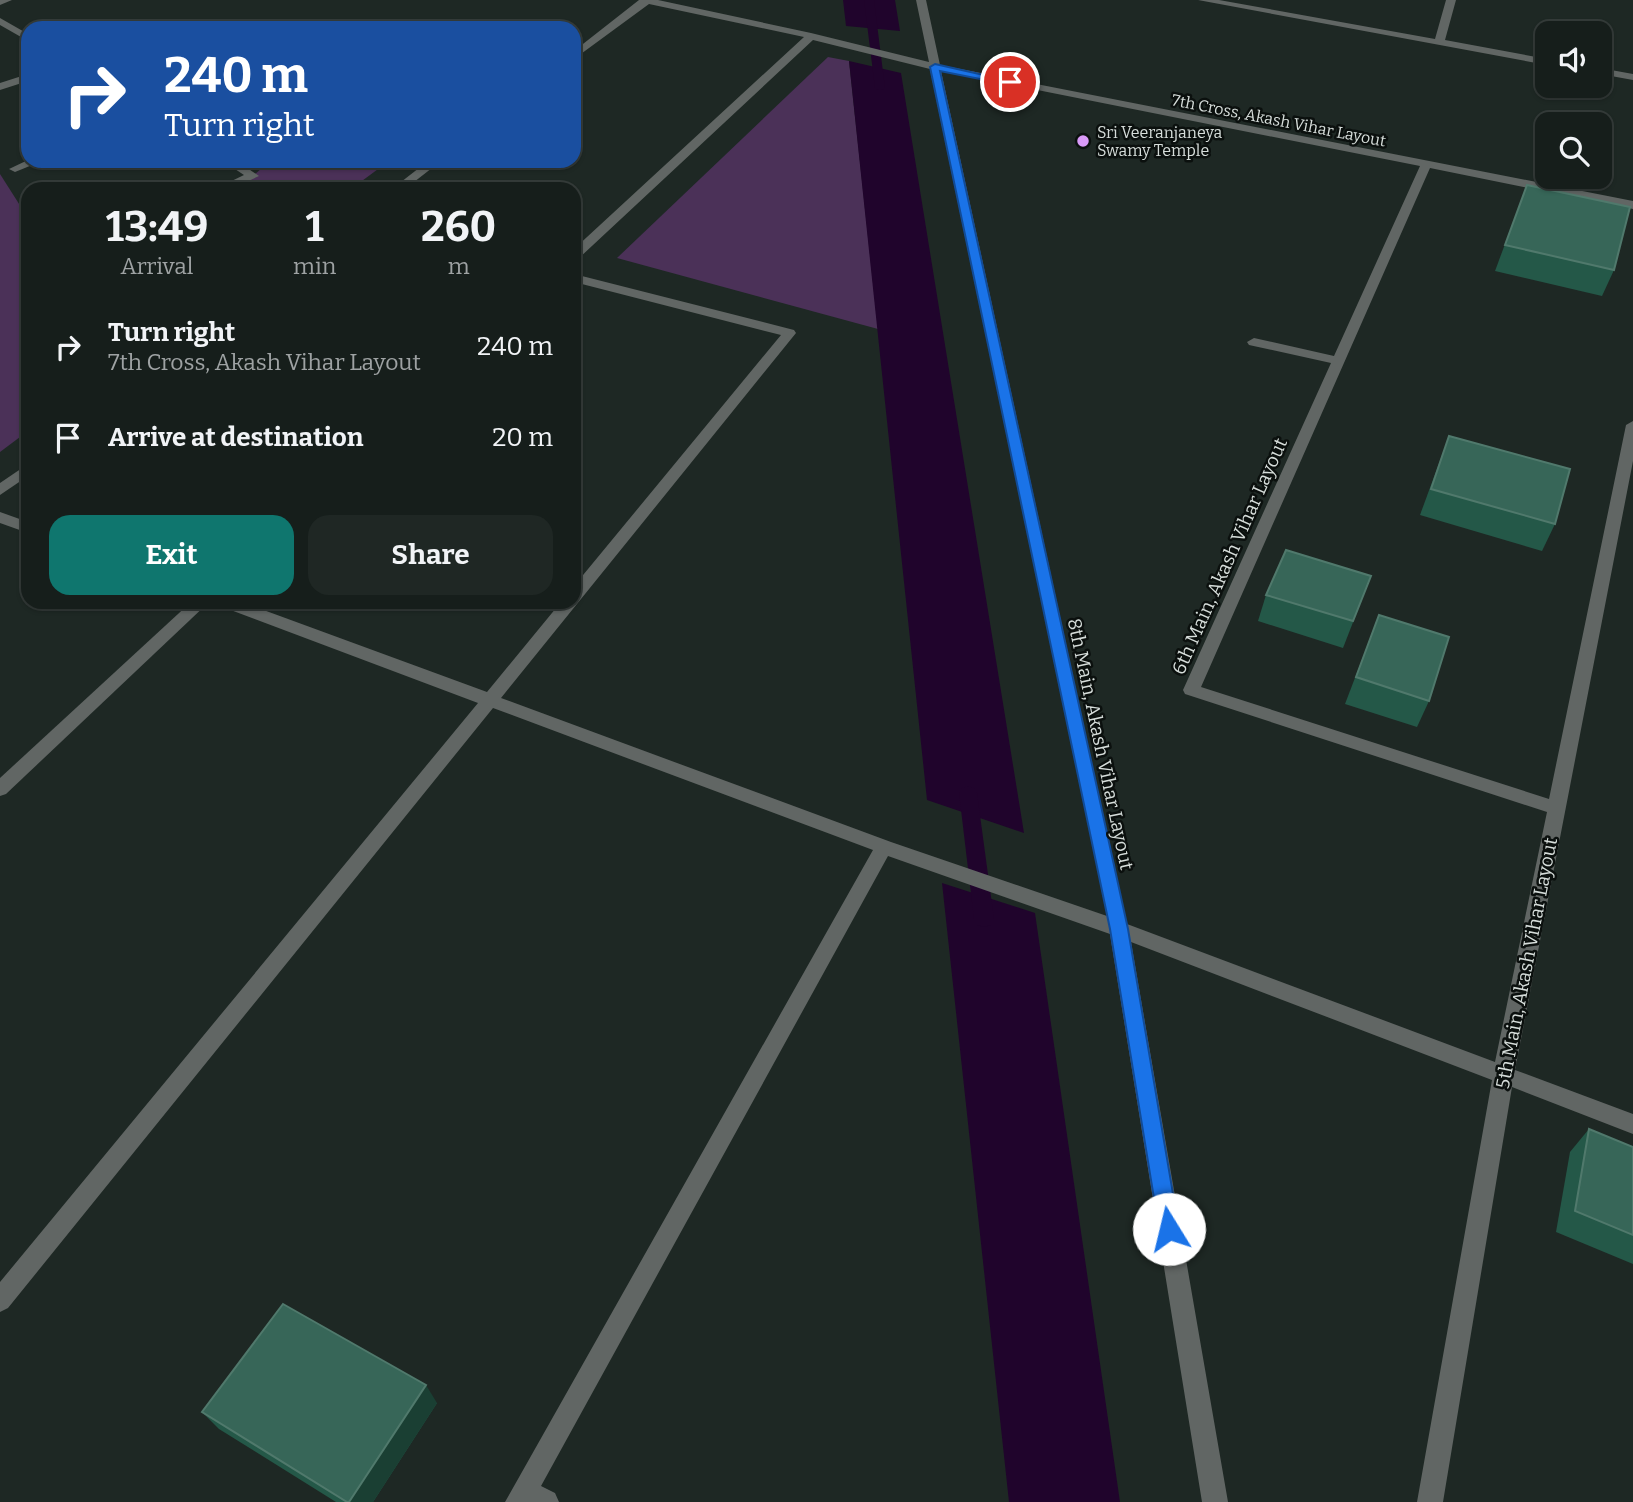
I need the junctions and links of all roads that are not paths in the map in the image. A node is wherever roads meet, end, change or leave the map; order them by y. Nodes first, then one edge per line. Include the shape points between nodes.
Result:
1 (7, 0) edge
2 (646, 0) edge
3 (921, 0) edge
4 (1203, 0) edge
5 (1451, 0) edge
6 (0, 2) edge
7 (0, 21) edge
8 (21, 34) edge
9 (811, 36) junction
10 (1439, 42) junction
11 (581, 51) edge
12 (1535, 60) edge
13 (927, 65) junction
14 (1612, 73) edge
15 (1633, 77) edge
16 (21, 80) edge
17 (0, 87) edge
18 (1426, 165) junction
19 (21, 167) edge
20 (240, 168) edge
21 (426, 168) edge
22 (15, 169) dead end
23 (238, 182) edge
24 (407, 182) edge
25 (1633, 205) edge
26 (581, 250) edge
27 (581, 280) edge
28 (1254, 342) dead end
29 (1336, 360) junction
30 (1633, 425) edge
31 (21, 474) edge
32 (0, 490) edge
33 (0, 517) edge
34 (21, 525) edge
35 (581, 588) edge
36 (193, 609) edge
37 (245, 609) edge
38 (564, 609) edge
39 (490, 700) junction
40 (0, 789) edge
41 (1556, 808) junction
42 (884, 847) junction
43 (1119, 929) junction
44 (1503, 1076) junction
45 (1633, 1124) edge
46 (0, 1300) edge
47 (530, 1498) edge
48 (1215, 1502) edge
49 (1430, 1502) edge

1 - 6 street
2 - 9 street, 7th Cross, Akash Vihar Layout
2 - 11 street
3 - 13 street, 8th Main, Akash Vihar Layout
4 - 10 street
5 - 10 street
7 - 8 street
9 - 13 street, 7th Cross, Akash Vihar Layout
9 - 26 street
10 - 12 street
13 - 18 street, 7th Cross, Akash Vihar Layout
13 - 43 street, 8th Main, Akash Vihar Layout
14 - 15 street
16 - 17 street
18 - 25 street, 7th Cross, Akash Vihar Layout
18 - 29 street, 6th Main, Akash Vihar Layout
19 - 22 street
20 - 23 street via 253,176
21 - 24 street
27 - 35 street via 789,333
28 - 29 street
29 - 41 street, 6th Main, Akash Vihar Layout via 1191,690
30 - 41 street, 5th Main, Akash Vihar Layout
31 - 32 street
33 - 34 street
36 - 40 street
37 - 39 street
38 - 39 street
39 - 42 street
39 - 46 street
41 - 44 street, 5th Main, Akash Vihar Layout
42 - 43 street
42 - 47 street
43 - 44 street
43 - 48 street, 8th Main, Akash Vihar Layout
44 - 45 street
44 - 49 street, 5th Main, Akash Vihar Layout

